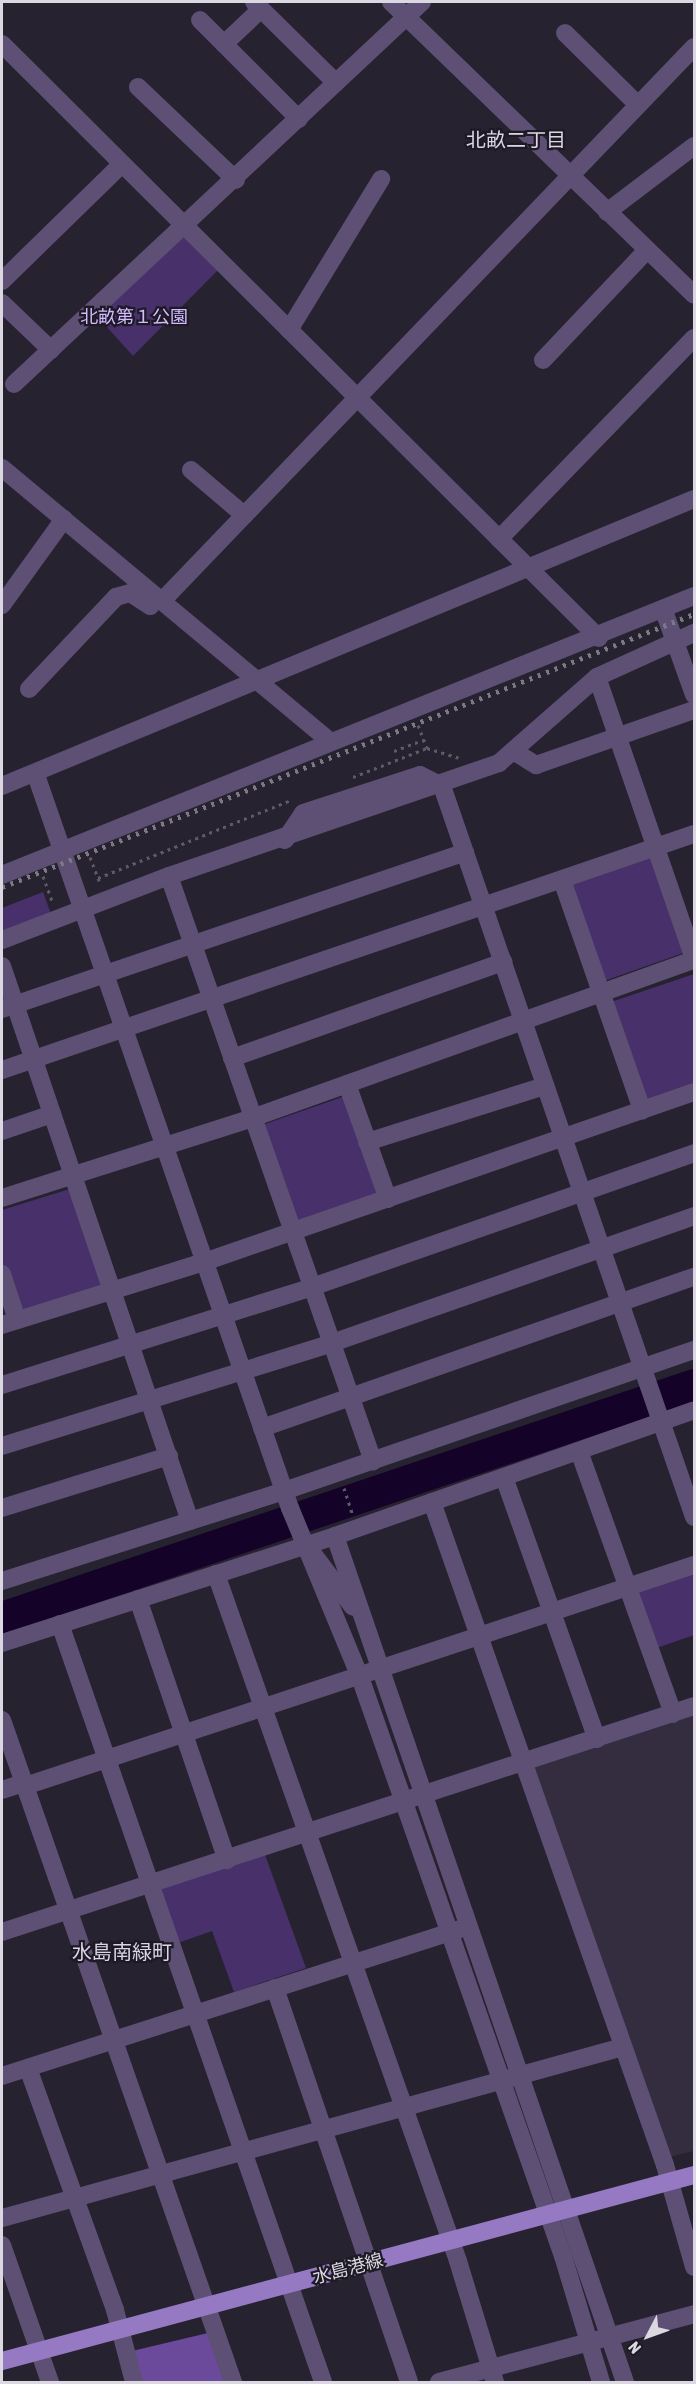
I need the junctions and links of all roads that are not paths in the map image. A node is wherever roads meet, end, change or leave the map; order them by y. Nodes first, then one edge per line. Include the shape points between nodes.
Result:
1 (391, 2) edge
2 (422, 2) edge
3 (257, 5) edge
4 (405, 9) edge
5 (200, 20) dead end
6 (565, 33) dead end
7 (2, 44) edge
8 (224, 44) junction
9 (694, 47) edge
10 (336, 83) junction
11 (138, 87) dead end
12 (637, 104) junction
13 (299, 119) junction
14 (694, 146) edge
15 (120, 166) junction
16 (569, 176) junction
17 (381, 178) dead end
18 (236, 180) junction
19 (607, 212) junction
20 (185, 227) junction
21 (647, 250) junction
22 (2, 281) edge
23 (694, 295) edge
24 (2, 303) edge
25 (289, 330) junction
26 (694, 338) edge
27 (51, 350) junction
28 (543, 360) dead end
29 (14, 384) dead end
30 (358, 399) junction
31 (2, 468) edge
32 (192, 470) dead end
33 (694, 499) edge
34 (244, 515) junction
35 (64, 519) junction
36 (499, 539) junction
37 (528, 570) junction
38 (694, 596) edge
39 (160, 599) junction
40 (2, 605) edge
41 (664, 611) junction
42 (694, 633) edge
43 (599, 638) junction
44 (674, 641) junction
45 (597, 678) junction
46 (258, 681) junction
47 (28, 689) dead end
48 (694, 695) edge
49 (694, 710) edge
50 (618, 736) junction
51 (328, 740) junction
52 (514, 752) junction
53 (36, 775) junction
54 (2, 786) edge
55 (442, 786) junction
56 (694, 834) edge
57 (656, 848) junction
58 (64, 849) junction
59 (465, 852) junction
60 (2, 874) edge
61 (169, 876) junction
62 (562, 880) junction
63 (484, 907) junction
64 (82, 909) junction
65 (2, 940) edge
66 (193, 946) junction
67 (694, 960) edge
68 (503, 962) junction
69 (2, 966) edge
70 (107, 977) junction
71 (602, 994) junction
72 (212, 1002) junction
73 (8, 1007) edge
74 (524, 1022) junction
75 (126, 1032) junction
76 (232, 1059) junction
77 (34, 1060) junction
78 (2, 1070) edge
79 (347, 1084) junction
80 (545, 1086) junction
81 (694, 1092) edge
82 (642, 1110) junction
83 (52, 1114) junction
84 (252, 1118) junction
85 (2, 1131) edge
86 (563, 1138) junction
87 (367, 1142) junction
88 (165, 1146) junction
89 (694, 1153) edge
90 (74, 1175) junction
91 (582, 1193) junction
92 (2, 1198) edge
93 (388, 1199) junction
94 (694, 1216) edge
95 (293, 1232) junction
96 (601, 1248) junction
97 (204, 1262) junction
98 (2, 1274) edge
99 (694, 1277) edge
100 (312, 1287) junction
101 (113, 1290) junction
102 (620, 1303) junction
103 (223, 1315) junction
104 (9, 1323) edge
105 (332, 1343) junction
106 (131, 1344) junction
107 (694, 1350) edge
108 (242, 1371) junction
109 (645, 1376) junction
110 (2, 1385) edge
111 (351, 1396) junction
112 (150, 1400) junction
113 (694, 1410) edge
114 (661, 1422) junction
115 (262, 1428) junction
116 (2, 1446) edge
117 (579, 1451) junction
118 (169, 1456) junction
119 (374, 1461) junction
120 (504, 1476) junction
121 (287, 1500) junction
122 (432, 1502) junction
123 (2, 1508) edge
124 (694, 1517) edge
125 (190, 1521) junction
126 (335, 1536) junction
127 (301, 1538) junction
128 (694, 1565) edge
129 (216, 1574) junction
130 (2, 1581) edge
131 (628, 1587) junction
132 (138, 1599) junction
133 (553, 1612) junction
134 (60, 1624) junction
135 (367, 1628) junction
136 (477, 1638) junction
137 (2, 1643) edge
138 (382, 1670) junction
139 (360, 1677) junction
140 (694, 1706) edge
141 (262, 1708) junction
142 (673, 1714) junction
143 (2, 1720) edge
144 (185, 1734) junction
145 (597, 1739) junction
146 (107, 1759) junction
147 (522, 1764) junction
148 (25, 1785) junction
149 (2, 1790) edge
150 (427, 1796) junction
151 (404, 1802) junction
152 (308, 1834) junction
153 (227, 1860) junction
154 (151, 1884) junction
155 (67, 1910) junction
156 (469, 1926) junction
157 (2, 1932) edge
158 (448, 1933) junction
159 (353, 1963) junction
160 (275, 1988) junction
161 (196, 2014) junction
162 (113, 2041) junction
163 (623, 2047) junction
164 (28, 2068) junction
165 (2, 2076) edge
166 (521, 2076) junction
167 (500, 2082) junction
168 (402, 2109) junction
169 (324, 2130) junction
170 (243, 2152) junction
171 (160, 2175) junction
172 (694, 2175) edge
173 (668, 2182) junction
174 (74, 2198) junction
175 (567, 2209) junction
176 (547, 2213) junction
177 (2, 2218) edge
178 (450, 2241) junction
179 (2, 2245) edge
180 (371, 2264) junction
181 (694, 2267) edge
182 (291, 2285) junction
183 (208, 2305) junction
184 (694, 2314) edge
185 (120, 2330) junction
186 (610, 2337) junction
187 (588, 2343) junction
188 (39, 2351) junction
189 (2, 2361) edge
190 (493, 2375) edge
191 (50, 2382) edge
192 (134, 2382) edge
193 (233, 2382) edge
194 (323, 2382) edge
195 (409, 2382) edge
196 (439, 2382) edge
197 (601, 2382) edge
198 (625, 2382) edge

1 - 4 street
2 - 4 street
3 - 8 street
3 - 10 street
4 - 10 street
4 - 16 street
5 - 8 street
6 - 12 street
7 - 15 street
8 - 13 street
9 - 12 street
10 - 13 street
11 - 18 street
12 - 16 street
13 - 18 street
14 - 19 street
15 - 20 street
15 - 22 street
16 - 19 street
16 - 30 street
17 - 25 street
18 - 20 street
19 - 21 street
20 - 25 street
20 - 27 street
21 - 23 street
21 - 28 street
24 - 27 street
25 - 30 street
26 - 36 street
27 - 29 street
30 - 34 street
30 - 36 street
31 - 35 street
32 - 34 street
33 - 37 street
34 - 39 street
35 - 39 street
35 - 40 street
36 - 37 street
37 - 43 street
37 - 46 street
38 - 41 street
39 - 46 street
39 - 47 street via 150,606 130,593 116,597
41 - 43 street
41 - 44 street
42 - 44 street
43 - 51 street
44 - 45 street
44 - 48 street
45 - 50 street
45 - 52 street
46 - 51 street
46 - 53 street
49 - 50 street
50 - 52 street via 536,765
50 - 57 street
51 - 58 street
52 - 55 street
53 - 54 street
53 - 58 street
55 - 59 street
55 - 61 street
56 - 57 street
57 - 62 street
57 - 67 street
58 - 60 street
58 - 64 street
59 - 63 street
59 - 66 street
61 - 64 street
61 - 66 street
62 - 63 street
62 - 71 street
63 - 68 street
63 - 72 street
64 - 65 street
64 - 70 street
66 - 70 street
66 - 72 street
67 - 71 street
68 - 74 street
68 - 76 street
69 - 73 street
70 - 73 street
70 - 75 street
71 - 74 street
71 - 82 street
72 - 75 street
72 - 76 street
73 - 77 street
74 - 79 street
74 - 80 street
75 - 77 street
75 - 88 street
76 - 84 street
77 - 78 street
77 - 83 street
79 - 84 street
79 - 87 street
80 - 86 street
80 - 87 street
81 - 82 street
82 - 86 street
83 - 85 street
83 - 90 street
84 - 88 street
84 - 95 street
86 - 91 street
86 - 93 street
87 - 93 street
88 - 90 street
88 - 97 street
89 - 91 street
90 - 92 street
90 - 101 street
91 - 96 street
91 - 100 street
93 - 95 street
94 - 96 street
95 - 97 street
95 - 100 street
96 - 102 street
96 - 105 street
97 - 101 street
97 - 103 street
98 - 104 street
99 - 102 street
100 - 103 street
100 - 105 street
101 - 104 street
101 - 106 street
102 - 109 street
102 - 111 street
103 - 106 street
103 - 108 street
105 - 108 street
105 - 111 street
106 - 110 street
106 - 112 street
107 - 109 street
108 - 112 street
108 - 115 street
109 - 114 street
109 - 119 street
111 - 115 street
111 - 119 street
112 - 116 street
112 - 118 street
113 - 114 street
114 - 117 street
114 - 124 street
115 - 121 street
117 - 120 street
117 - 131 street
118 - 123 street
118 - 125 street
119 - 121 street
120 - 122 street
120 - 133 street
121 - 125 street
121 - 127 street
122 - 126 street
122 - 136 street
125 - 130 street
126 - 127 street
126 - 135 street
127 - 129 street
127 - 135 street via 325,1565
127 - 139 street
128 - 131 street
129 - 132 street
129 - 141 street
131 - 133 street
131 - 142 street
132 - 134 street
132 - 144 street
133 - 136 street
133 - 145 street
134 - 137 street
134 - 146 street
135 - 138 street
136 - 138 street
136 - 147 street
138 - 139 street
138 - 150 street
139 - 141 street
139 - 151 street
140 - 142 street
141 - 144 street
141 - 152 street
142 - 145 street
143 - 148 street
144 - 146 street
144 - 153 street
145 - 147 street
146 - 148 street
146 - 154 street
147 - 150 street
147 - 163 street
148 - 149 street
148 - 155 street
150 - 151 street
150 - 156 street
151 - 152 street
151 - 158 street
152 - 153 street
152 - 159 street
153 - 154 street
154 - 155 street
154 - 161 street
155 - 157 street
155 - 162 street
156 - 158 street
156 - 166 street
158 - 159 street
158 - 167 street
159 - 160 street
159 - 168 street
160 - 161 street
160 - 169 street
161 - 162 street
161 - 170 street
162 - 164 street
162 - 171 street
163 - 166 street
163 - 173 street
164 - 165 street
164 - 174 street
166 - 167 street
166 - 175 street
167 - 168 street
167 - 176 street
168 - 169 street
168 - 178 street
169 - 170 street
169 - 180 street
170 - 171 street
170 - 182 street
171 - 174 street
171 - 183 street
172 - 173 main road, 水島港線
173 - 175 main road, 水島港線
173 - 181 street
174 - 177 street
174 - 185 street
175 - 176 main road, 水島港線
175 - 186 street
176 - 178 main road, 水島港線
176 - 187 street
178 - 180 main road, 水島港線
178 - 190 street
179 - 188 street
180 - 182 main road, 水島港線
180 - 195 street
182 - 183 main road, 水島港線
182 - 194 street
183 - 185 main road, 水島港線
183 - 193 street
184 - 186 street
185 - 188 main road, 水島港線
185 - 192 street
186 - 187 street
186 - 198 street
187 - 190 street
187 - 197 street
188 - 189 main road, 水島港線
188 - 191 street
190 - 196 street

